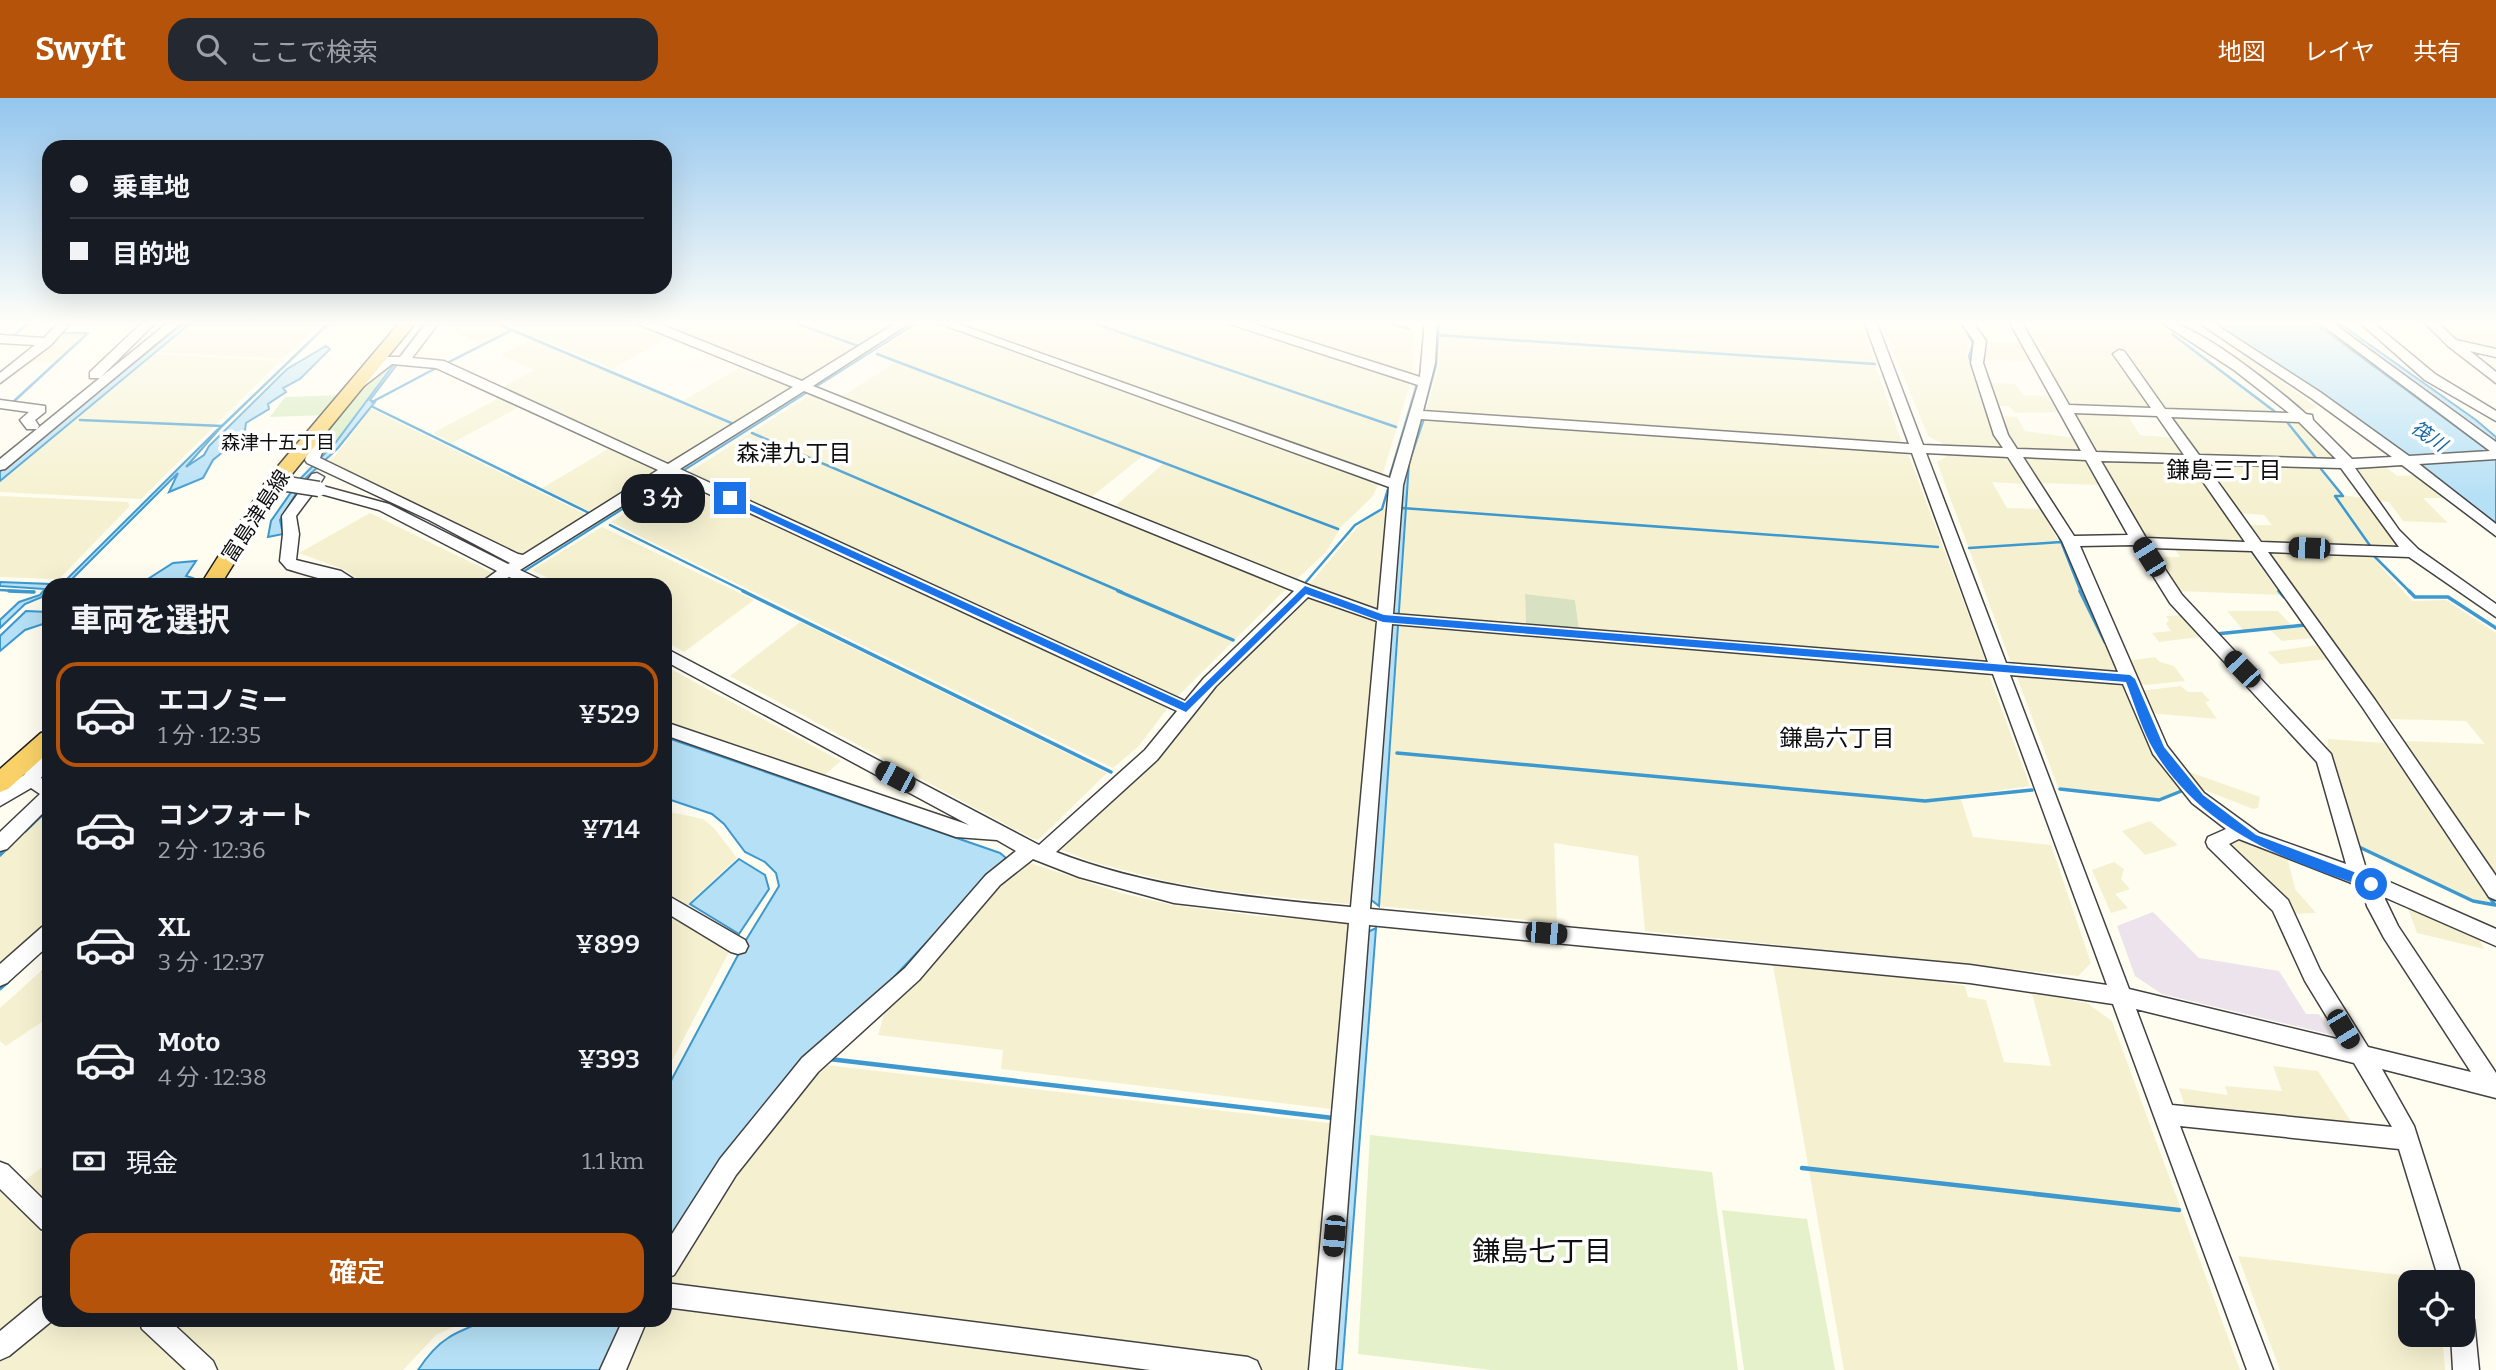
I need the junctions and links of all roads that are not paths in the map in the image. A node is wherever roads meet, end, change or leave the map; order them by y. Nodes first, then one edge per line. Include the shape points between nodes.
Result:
1 (89, 380) edge
2 (105, 380) edge
3 (359, 380) edge
4 (364, 380) edge
5 (475, 380) edge
6 (790, 380) edge
7 (820, 380) edge
8 (1104, 380) edge
9 (1416, 380) edge
10 (1893, 380) edge
11 (1983, 380) edge
12 (2048, 380) edge
13 (2138, 380) edge
14 (2256, 380) edge
15 (2294, 380) edge
16 (2403, 380) edge
17 (2436, 380) edge
18 (1424, 383) joint
19 (354, 387) junction
20 (809, 388) junction
21 (0, 404) edge
22 (2064, 409) junction
23 (2161, 413) junction
24 (1415, 415) junction
25 (2496, 417) edge
26 (2307, 418) junction
27 (32, 426) junction
28 (320, 431) junction
29 (1919, 449) junction
30 (2496, 449) edge
31 (0, 452) edge
32 (2013, 452) junction
33 (2496, 455) edge
34 (2090, 456) junction
35 (2195, 459) junction
36 (2410, 461) junction
37 (2347, 464) junction
38 (321, 465) junction
39 (0, 466) edge
40 (674, 472) junction
41 (281, 483) junction
42 (1396, 485) junction
43 (2496, 531) edge
44 (2070, 541) junction
45 (2139, 541) junction
46 (2256, 546) junction
47 (2413, 552) junction
48 (526, 560) junction
49 (519, 576) edge
50 (215, 578) edge
51 (342, 578) edge
52 (1305, 590) junction
53 (2496, 612) edge
54 (1392, 619) junction
55 (672, 658) edge
56 (1999, 668) junction
57 (2130, 679) junction
58 (1186, 708) junction
59 (672, 730) edge
60 (42, 745) edge
61 (42, 760) edge
62 (30, 780) junction
63 (0, 783) edge
64 (42, 786) edge
65 (0, 799) edge
66 (42, 803) edge
67 (2238, 831) junction
68 (1001, 834) junction
69 (0, 844) edge
70 (1036, 852) junction
71 (2365, 880) junction
72 (2496, 892) edge
73 (672, 906) edge
74 (1362, 915) junction
75 (2496, 938) edge
76 (42, 939) edge
77 (738, 946) dead end
78 (0, 977) edge
79 (2121, 996) junction
80 (2357, 1052) junction
81 (2495, 1088) edge
82 (2165, 1114) junction
83 (2406, 1139) junction
84 (0, 1173) edge
85 (42, 1214) edge
86 (672, 1256) edge
87 (2448, 1270) edge
88 (672, 1297) edge
89 (42, 1313) edge
90 (159, 1327) edge
91 (632, 1327) edge
92 (0, 1347) edge
93 (2464, 1347) edge
94 (204, 1370) edge
95 (613, 1370) edge
96 (1248, 1370) edge
97 (1322, 1370) edge
98 (2260, 1370) edge
99 (2466, 1370) edge

1 - 27 street
2 - 39 street
3 - 19 main road, 富島津島線
4 - 19 street
5 - 40 street
6 - 20 street
7 - 20 street
8 - 42 street
9 - 18 street
10 - 29 street
11 - 32 street via 2001,435
12 - 22 street
13 - 23 street
14 - 26 street
15 - 36 street
16 - 30 street
17 - 25 street
18 - 24 street
19 - 28 main road, 富島津島線
20 - 40 street
20 - 52 street
21 - 27 street via 40,409 27,420
22 - 23 street
22 - 34 street
23 - 26 street
23 - 35 street
24 - 29 street
24 - 42 street
26 - 37 street
27 - 31 street
28 - 38 street via 312,456
28 - 41 main road, 富島津島線
29 - 32 street
29 - 56 street
32 - 34 street
32 - 44 street
33 - 36 street
34 - 35 street
34 - 45 street
35 - 37 street
35 - 46 street
36 - 37 street
36 - 43 street
37 - 47 street
38 - 48 street via 514,559
38 - 51 street via 289,516 288,561 292,566
40 - 48 street
40 - 58 street
41 - 49 street, bridge via 384,507
41 - 50 main road, 富島津島線
42 - 54 street
44 - 45 street
44 - 57 street
45 - 46 street
45 - 71 street via 2176,598 2325,759
46 - 47 street
46 - 72 street
47 - 53 street
48 - 49 street
52 - 54 street
52 - 58 street
54 - 56 street
54 - 74 street
55 - 68 street
56 - 57 street
56 - 79 street
57 - 67 street via 2159,749 2198,798
58 - 70 street via 1151,755
59 - 68 street via 963,832
60 - 63 main road
61 - 62 street
62 - 64 street
62 - 65 street
66 - 69 street
67 - 71 street
67 - 80 street via 2215,842 2281,906 2312,975
68 - 70 street
70 - 74 street via 1174,895
70 - 86 street via 993,880 912,974 810,1065 727,1167
71 - 75 street
71 - 81 street via 2391,932
73 - 77 street
74 - 79 street via 1970,974
74 - 97 street
76 - 78 street
79 - 80 street
79 - 82 street
80 - 81 street
80 - 83 street via 2395,1109
82 - 83 street
82 - 98 street
83 - 87 street
84 - 85 street
88 - 96 street
89 - 92 street
90 - 94 street
91 - 95 street
93 - 99 street

